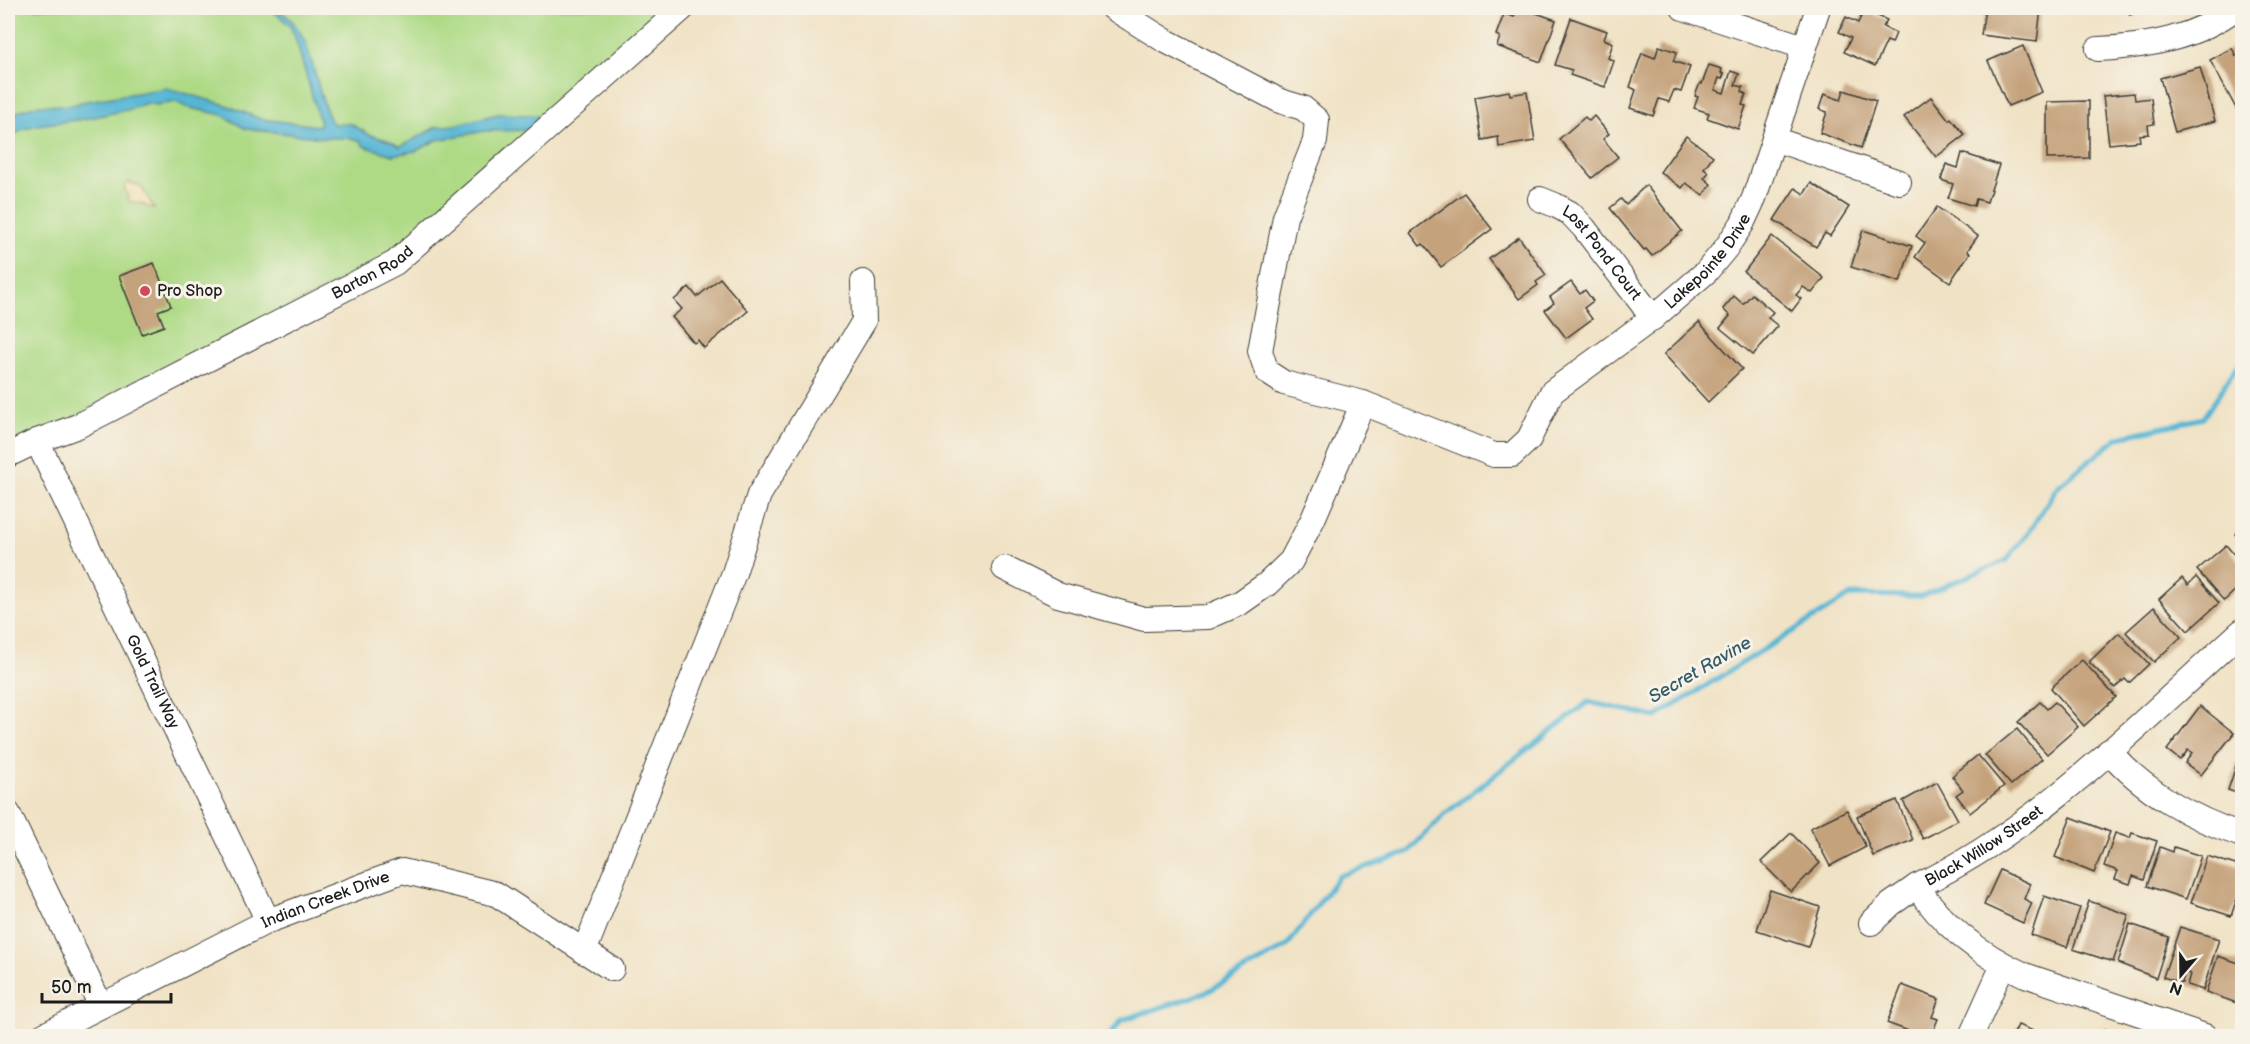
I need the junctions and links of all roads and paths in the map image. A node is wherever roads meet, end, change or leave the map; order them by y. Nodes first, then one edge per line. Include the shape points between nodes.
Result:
1 (683, 8) edge
2 (1113, 8) edge
3 (1683, 8) edge
4 (1818, 8) edge
5 (2236, 8) edge
6 (1804, 47) junction
7 (2098, 50) dead end
8 (1774, 139) junction
9 (1899, 182) dead end
10 (1540, 199) dead end
11 (863, 282) dead end
12 (1653, 318) junction
13 (1363, 404) junction
14 (37, 441) junction
15 (8, 455) edge
16 (1004, 568) dead end
17 (2242, 631) edge
18 (2109, 751) junction
19 (8, 813) edge
20 (2242, 835) edge
21 (1917, 886) junction
22 (268, 921) junction
23 (1871, 923) dead end
24 (584, 952) junction
25 (2003, 965) junction
26 (612, 969) dead end
27 (101, 1006) junction
28 (2194, 1035) edge
29 (42, 1036) edge
30 (1971, 1036) edge

1 - 14 street, Barton Road via 395,263 78,426
2 - 13 street via 1164,40 1280,101 1303,108 1317,120 1315,141 1285,217 1260,351 1267,372 1284,383
3 - 6 street
4 - 6 street, Lakepointe Drive
5 - 7 street via 2187,34
6 - 8 street, Lakepointe Drive
8 - 9 street
8 - 12 street, Lakepointe Drive via 1754,198 1726,248 1706,272
10 - 12 street, Lost Pond Court via 1570,213
11 - 24 street via 864,321 759,495 734,573
12 - 13 street, Lakepointe Drive via 1552,392 1529,439 1512,455 1494,455
13 - 16 street via 1291,561 1240,603 1208,617 1144,619 1058,595
14 - 15 street, Barton Road
14 - 22 street, Gold Trail Way
17 - 18 street, Black Willow Street
18 - 20 street via 2119,764 2156,793 2196,817
18 - 21 street, Black Willow Street via 2002,836
19 - 27 street
21 - 23 street
21 - 25 street, Black Willow Street via 1947,925
22 - 24 street, Indian Creek Drive via 402,871 496,894
22 - 27 street, Indian Creek Drive
24 - 26 street, Indian Creek Drive
25 - 28 street, Black Willow Street
25 - 30 street
27 - 29 street, Indian Creek Drive

